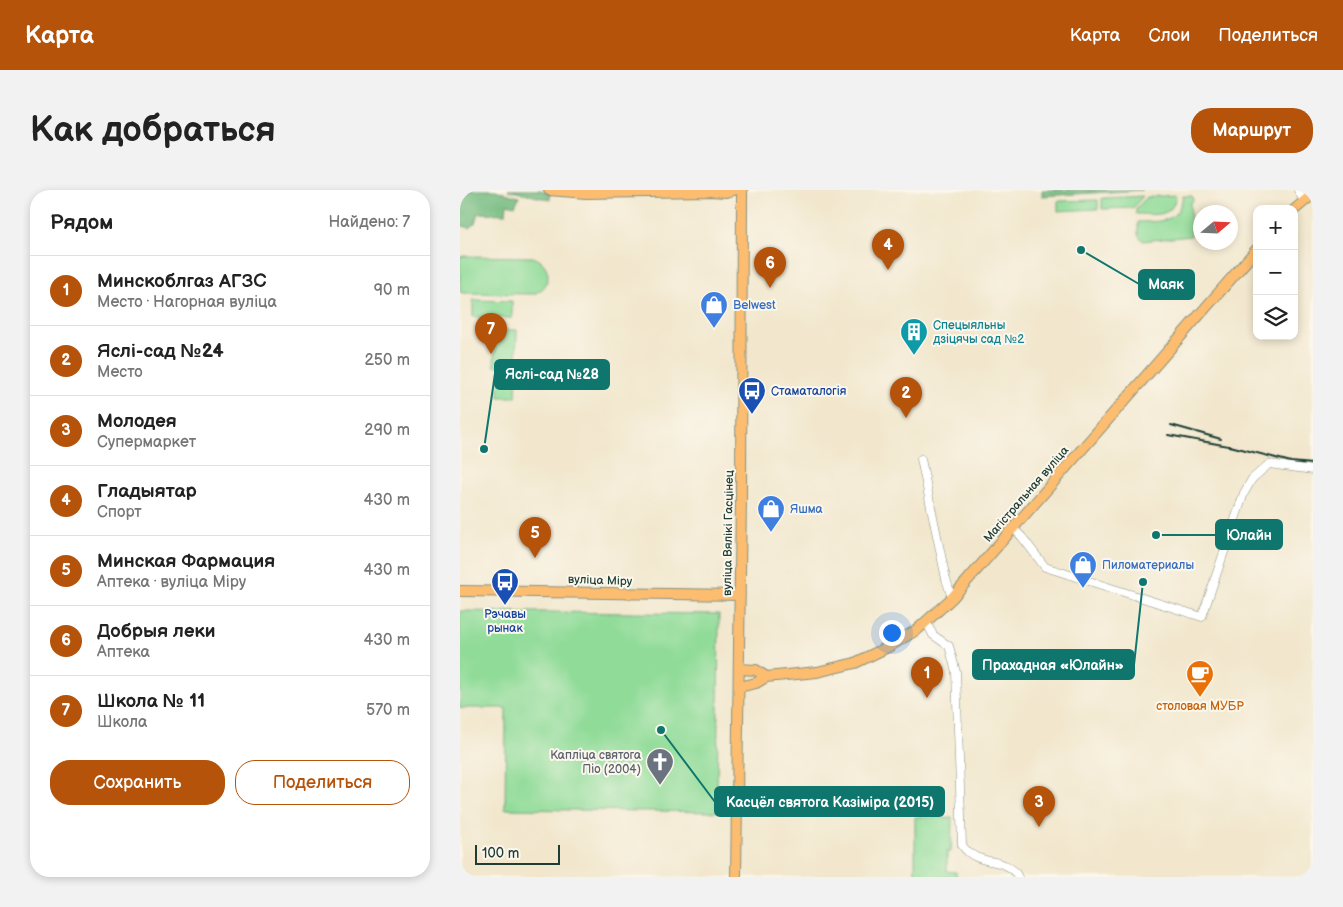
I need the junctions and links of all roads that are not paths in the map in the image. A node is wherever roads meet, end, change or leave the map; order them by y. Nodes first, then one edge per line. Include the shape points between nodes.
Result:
1 (549, 190) edge
2 (711, 190) edge
3 (734, 190) edge
4 (742, 190) edge
5 (1298, 190) edge
6 (1313, 194) edge
7 (1304, 201) junction
8 (1298, 206) edge
9 (1255, 250) edge
10 (921, 459) dead end
11 (1313, 470) edge
12 (1013, 528) junction
13 (460, 591) edge
14 (740, 595) junction
15 (952, 598) junction
16 (926, 623) junction
17 (740, 669) junction
18 (766, 677) junction
19 (739, 687) junction
20 (736, 877) edge
21 (1018, 877) edge

1 - 2 main road via 586,193
2 - 3 main road
4 - 14 main road, вуліца Вялікі Гасцінец
5 - 7 street
6 - 7 main road
7 - 8 main road
9 - 12 main road, Магістральная вуліца
10 - 15 street
11 - 12 street via 1268,464 1252,479 1244,492 1202,618 1044,567
12 - 15 main road, Магістральная вуліца
13 - 14 main road, вуліца Міру
14 - 17 main road, вуліца Вялікі Гасцінец
15 - 16 main road, Магістральная вуліца
16 - 18 main road, Магістральная вуліца via 892,645 856,662 824,671
16 - 21 street via 933,635 949,646 956,672 962,845 976,858 1005,864
17 - 18 main road via 756,670
17 - 19 main road, вуліца Вялікі Гасцінец
18 - 19 main road
19 - 20 main road, вуліца Вялікі Гасцінец

